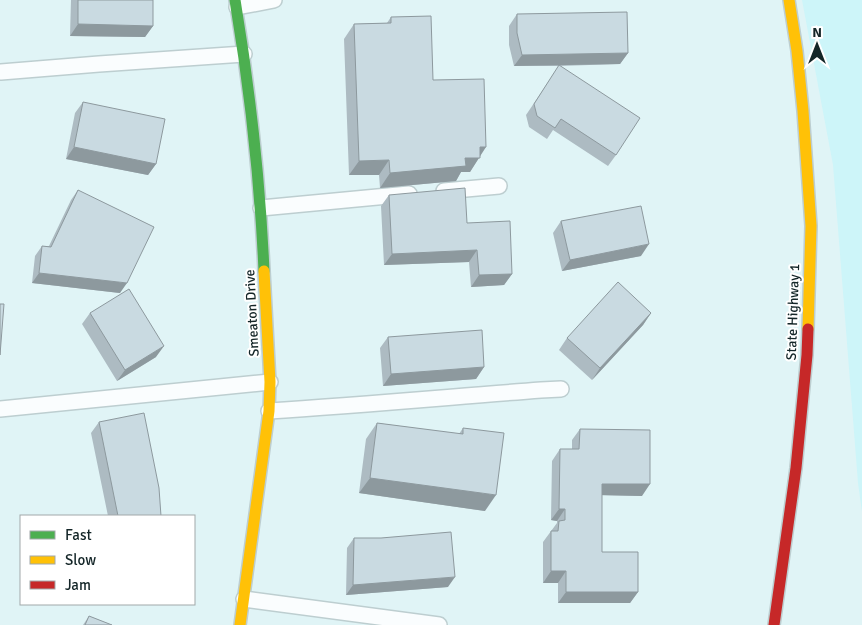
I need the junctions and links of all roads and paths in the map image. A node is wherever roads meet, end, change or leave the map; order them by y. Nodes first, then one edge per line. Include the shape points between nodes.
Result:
1 (274, 0) edge
2 (789, 0) edge
3 (236, 3) edge
4 (244, 54) junction
5 (1, 72) dead end
6 (499, 186) dead end
7 (261, 208) junction
8 (270, 382) junction
9 (561, 389) dead end
10 (0, 409) edge
11 (269, 411) junction
12 (244, 599) junction
13 (240, 625) edge
14 (439, 625) edge
15 (774, 625) edge

1 - 3 lane
2 - 15 main road, State Highway 1 via 803,111 810,226 807,355 796,468
3 - 4 main road, Smeaton Drive
4 - 5 lane
4 - 7 main road, Smeaton Drive
6 - 7 lane
7 - 8 main road, Smeaton Drive
8 - 10 lane
8 - 11 main road, Smeaton Drive
9 - 11 lane
11 - 12 main road, Smeaton Drive
12 - 13 main road, Smeaton Drive
12 - 14 lane

